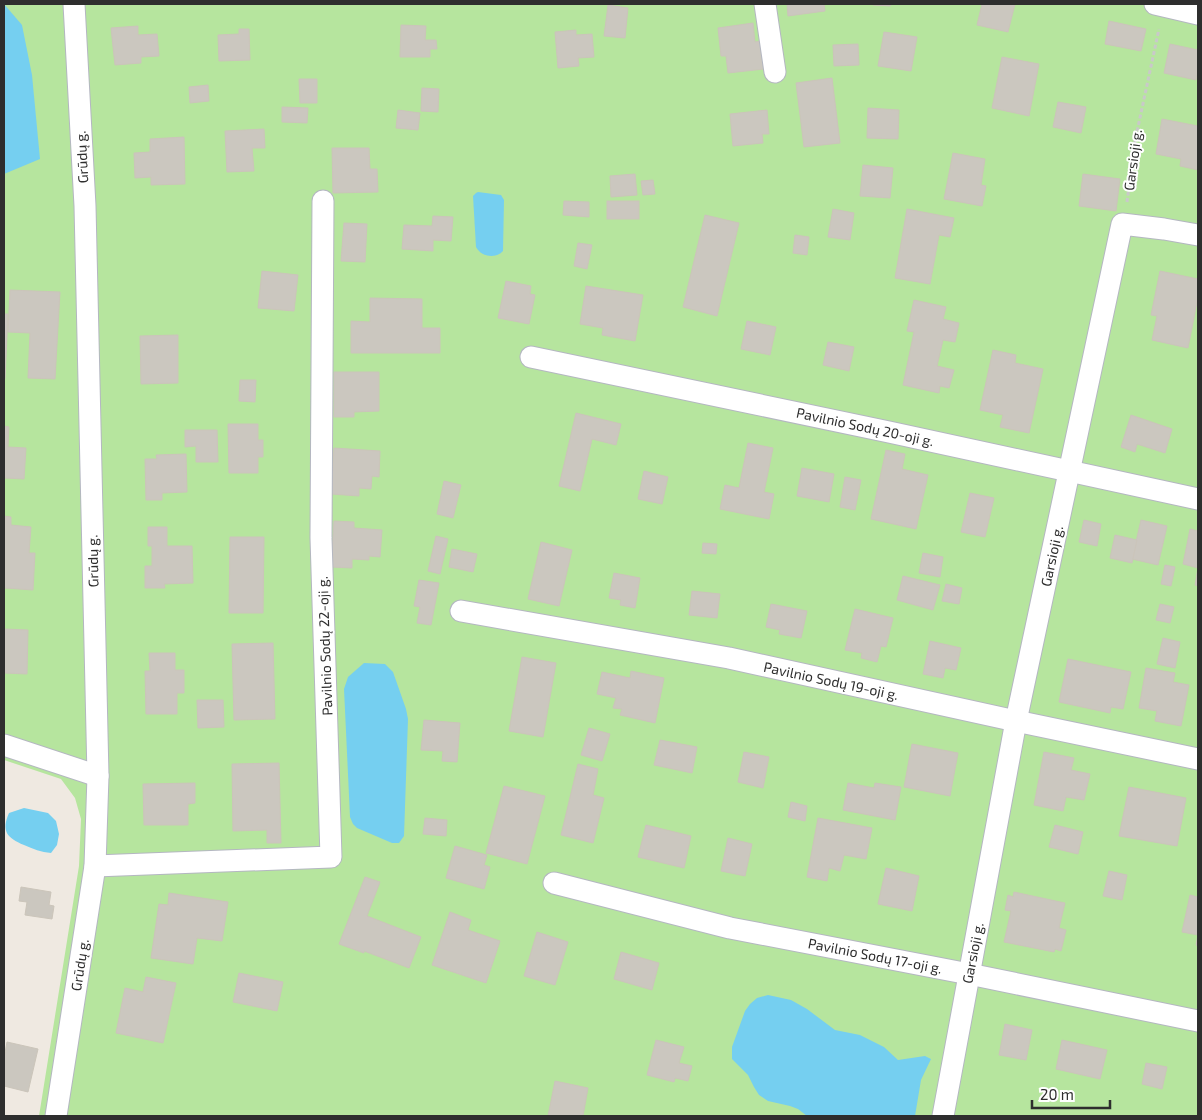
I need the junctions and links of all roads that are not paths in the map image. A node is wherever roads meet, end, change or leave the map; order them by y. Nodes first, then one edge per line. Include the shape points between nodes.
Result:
1 (74, 4) edge
2 (765, 4) edge
3 (1160, 5) edge
4 (1198, 14) edge
5 (775, 72) dead end
6 (323, 201) dead end
7 (1198, 235) edge
8 (531, 357) dead end
9 (1070, 472) junction
10 (1198, 499) edge
11 (461, 611) dead end
12 (1016, 721) junction
13 (4, 745) edge
14 (1198, 759) edge
15 (98, 776) junction
16 (95, 866) junction
17 (554, 882) dead end
18 (969, 974) junction
19 (1198, 1021) edge
20 (56, 1116) edge
21 (943, 1116) edge

1 - 15 street, Grūdų g. via 85,206
2 - 5 street
3 - 4 street
6 - 16 street, Pavilnio Sodų 22-oji g. via 321,538 331,857
7 - 9 street, Garsioji g. via 1122,224
8 - 9 street, Pavilnio Sodų 20-oji g.
9 - 10 street, Pavilnio Sodų 20-oji g.
9 - 12 street, Garsioji g.
11 - 12 street, Pavilnio Sodų 19-oji g. via 729,658
12 - 14 street, Pavilnio Sodų 19-oji g.
12 - 18 street, Garsioji g.
13 - 15 street
15 - 16 street, Grūdų g.
16 - 20 street, Grūdų g.
17 - 18 street, Pavilnio Sodų 17-oji g. via 730,928
18 - 19 street, Pavilnio Sodų 17-oji g.
18 - 21 street, Garsioji g.

